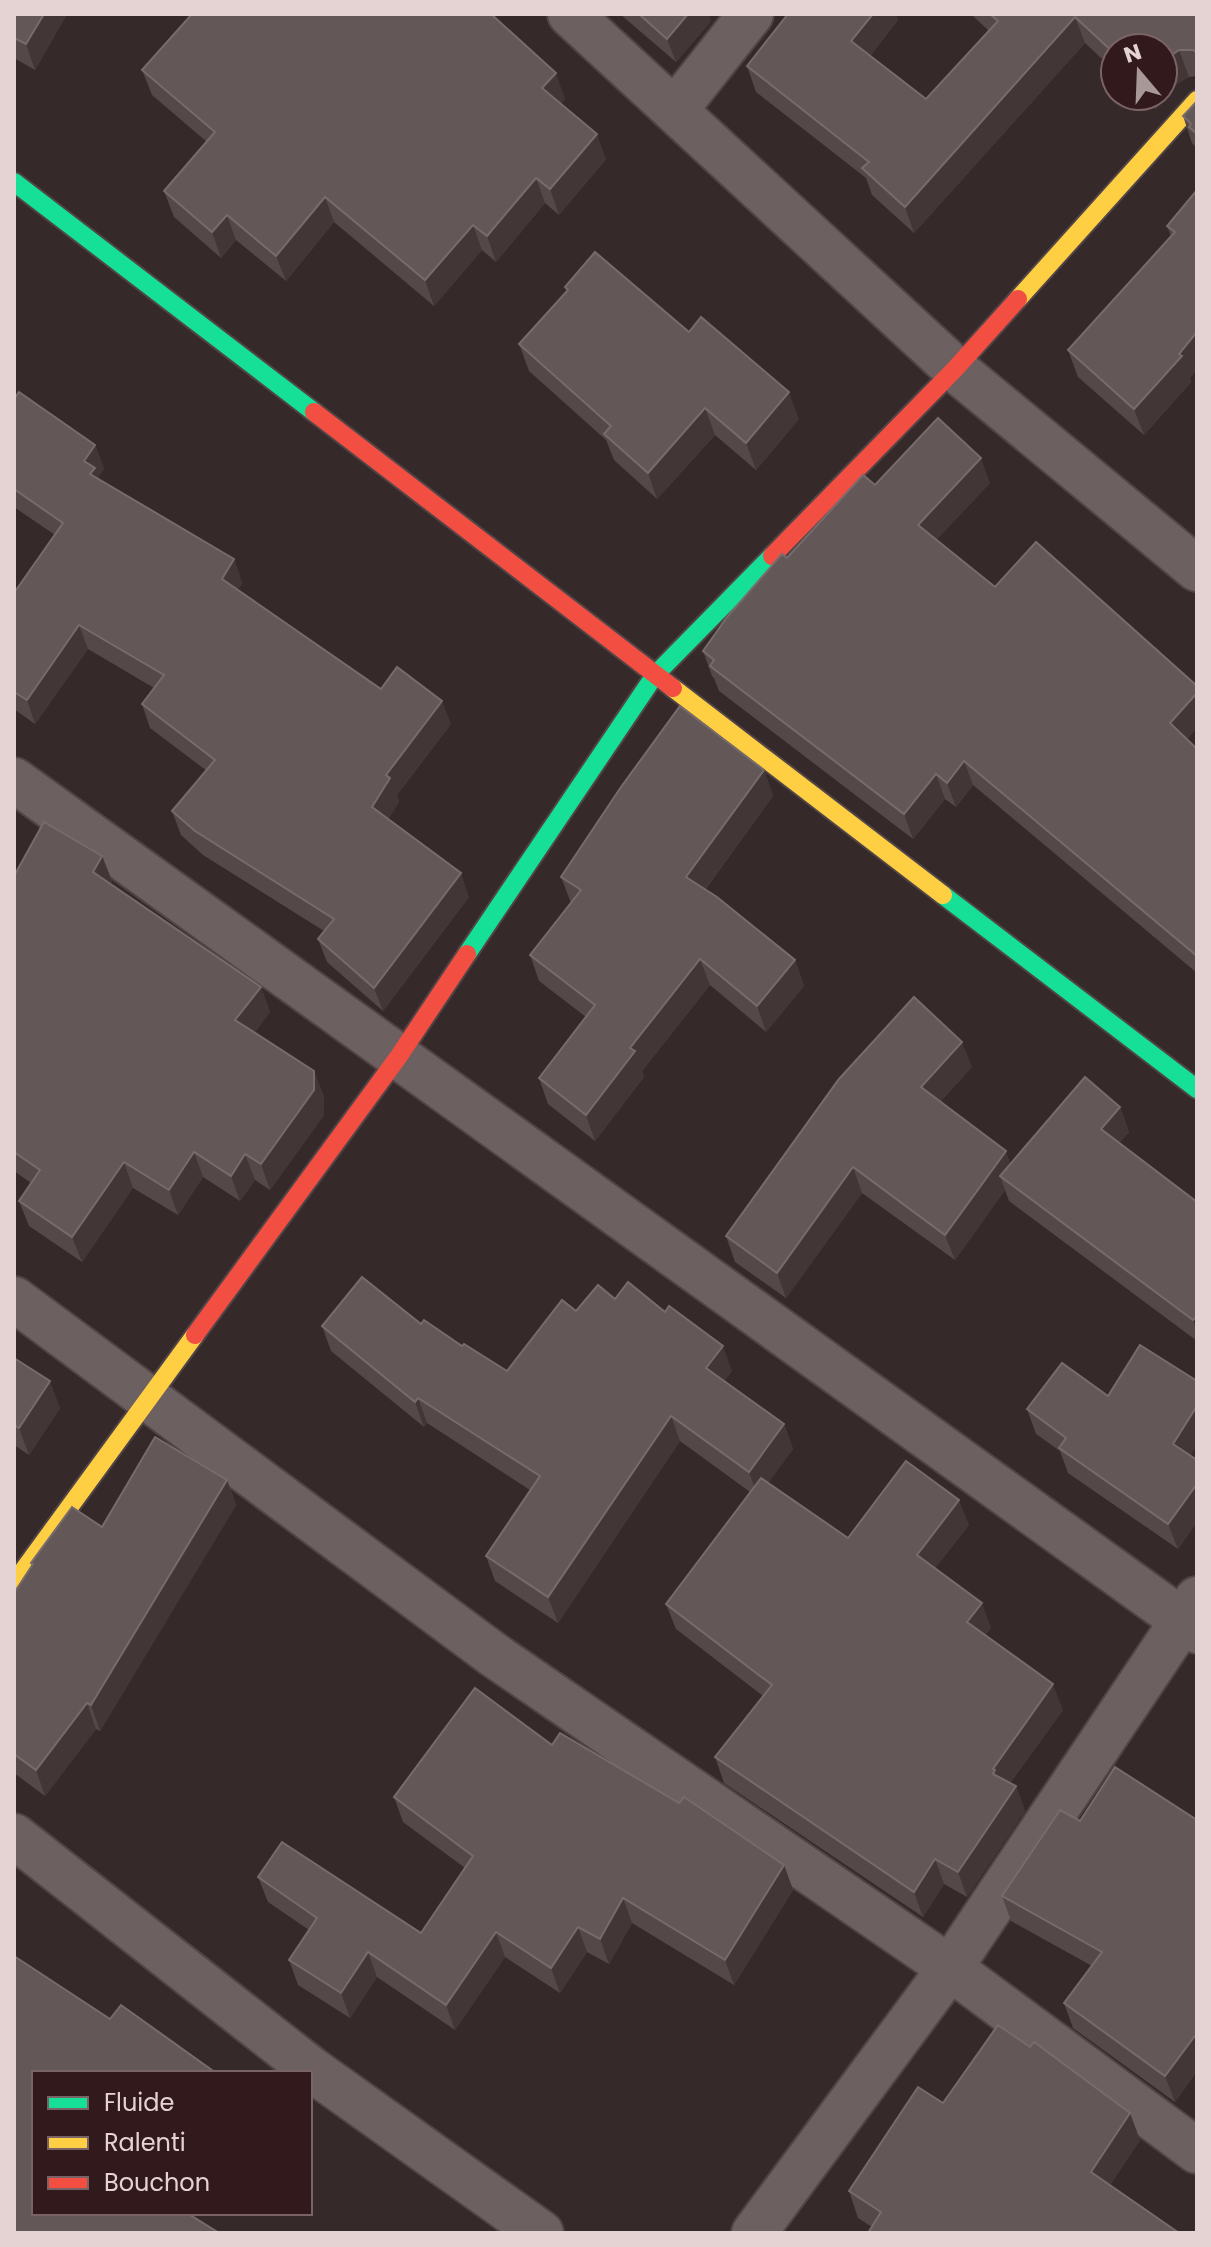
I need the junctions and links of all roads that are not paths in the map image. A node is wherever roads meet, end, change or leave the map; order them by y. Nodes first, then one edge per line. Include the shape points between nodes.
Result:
1 (570, 14) edge
2 (751, 14) edge
3 (1197, 100) edge
4 (675, 110) junction
5 (14, 182) edge
6 (955, 369) junction
7 (1190, 547) edge
8 (655, 675) junction
9 (14, 780) edge
10 (399, 1056) junction
11 (1197, 1089) edge
12 (14, 1299) edge
13 (151, 1399) junction
14 (14, 1583) edge
15 (1192, 1617) edge
16 (14, 1836) edge
17 (950, 1968) junction
18 (1197, 2151) edge
19 (541, 2233) edge
20 (754, 2233) edge

1 - 4 street
2 - 4 street
3 - 6 street
4 - 6 street
5 - 8 street
6 - 7 street
6 - 8 street
8 - 10 street
8 - 11 street
9 - 10 street
10 - 13 street
10 - 15 street
12 - 13 street
13 - 14 street
13 - 17 street via 494,1655
15 - 17 street
16 - 19 street via 311,2069
17 - 18 street
17 - 20 street

